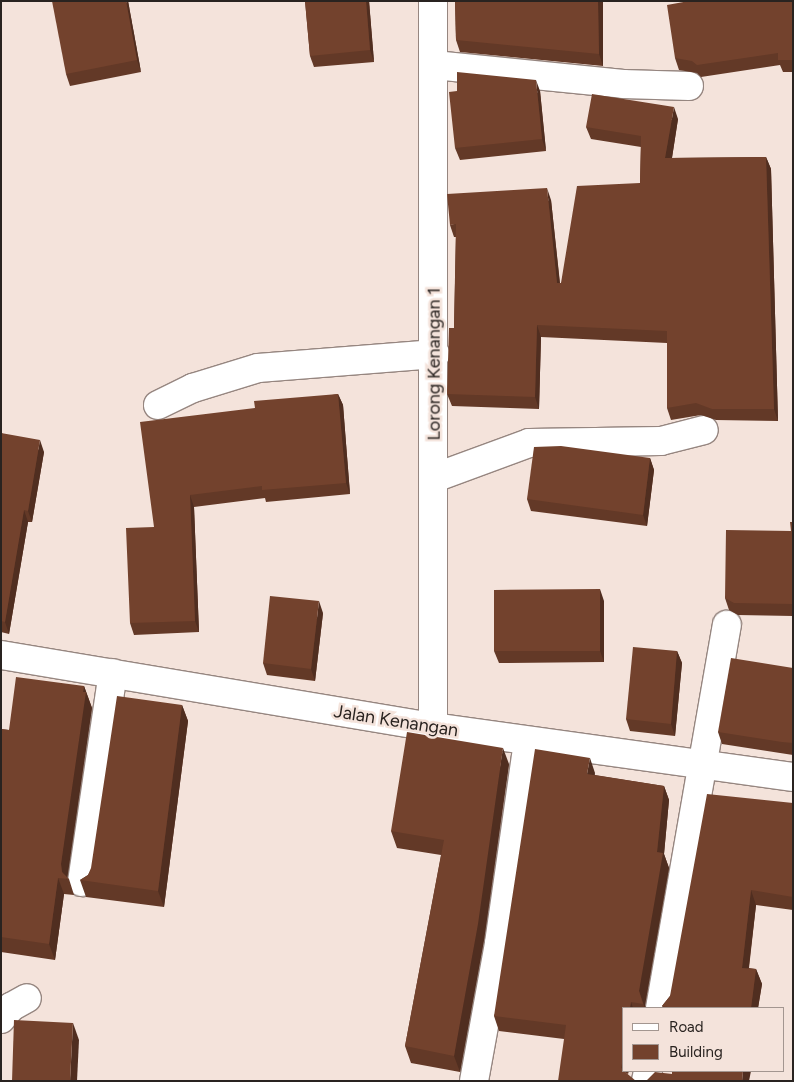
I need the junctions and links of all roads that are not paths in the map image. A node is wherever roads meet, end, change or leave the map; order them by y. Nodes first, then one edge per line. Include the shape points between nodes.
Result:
1 (434, 1) edge
2 (434, 65) junction
3 (689, 86) dead end
4 (435, 354) junction
5 (158, 405) dead end
6 (704, 430) dead end
7 (434, 478) junction
8 (727, 625) dead end
9 (1, 655) edge
10 (113, 673) junction
11 (433, 727) junction
12 (528, 742) junction
13 (704, 764) junction
14 (793, 777) edge
15 (82, 882) edge
16 (27, 998) dead end
17 (660, 1007) edge
18 (1, 1019) edge
19 (474, 1081) edge

1 - 2 street, Lorong Kenangan 1
2 - 3 street via 622,84
2 - 4 street, Lorong Kenangan 1
4 - 5 street via 258,368 201,385
4 - 7 street, Lorong Kenangan 1
6 - 7 street via 661,441 529,443
7 - 11 street, Lorong Kenangan 1
8 - 13 street
9 - 10 street, Jalan Kenangan
10 - 11 street, Jalan Kenangan
10 - 15 street
11 - 12 street, Jalan Kenangan
12 - 13 street, Jalan Kenangan
12 - 19 street
13 - 14 street, Jalan Kenangan
13 - 17 street
16 - 18 street via 11,1007

